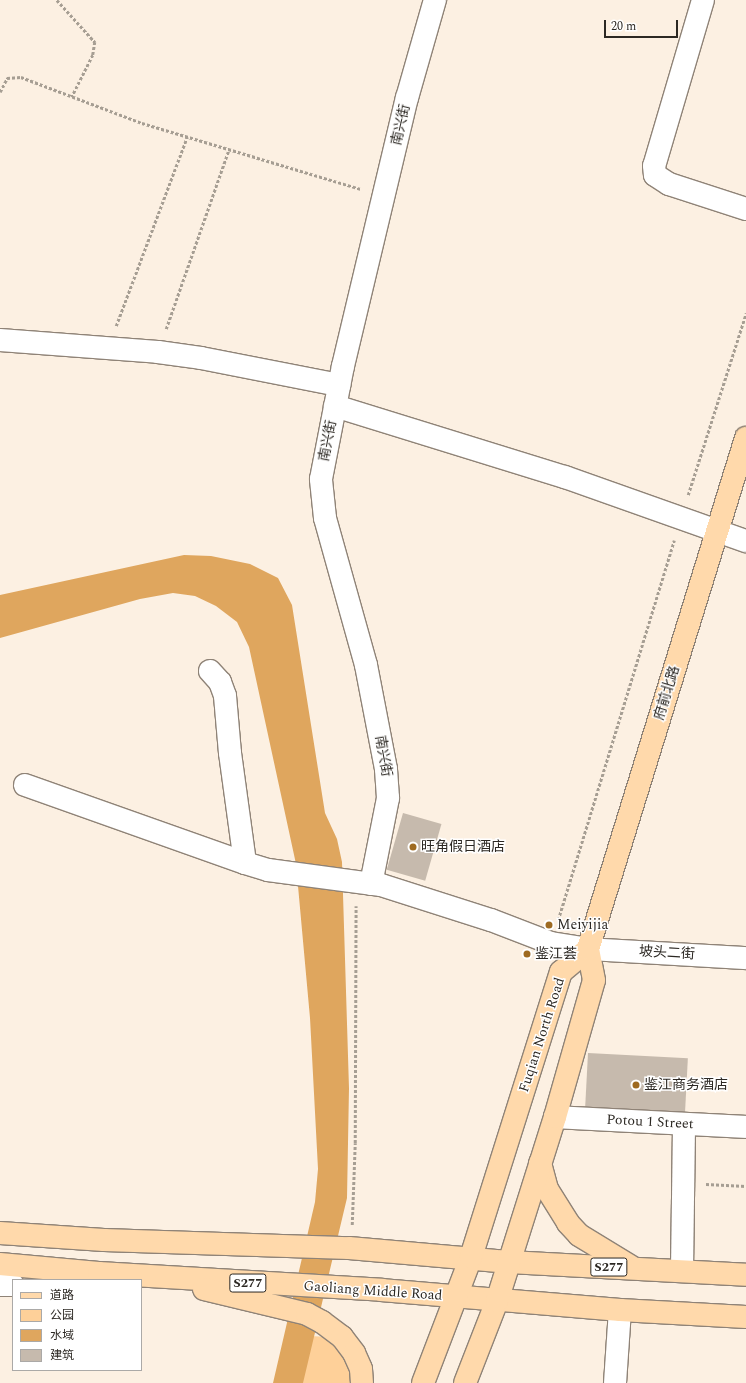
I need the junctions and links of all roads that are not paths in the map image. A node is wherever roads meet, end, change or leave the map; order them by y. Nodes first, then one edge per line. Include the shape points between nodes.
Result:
1 (435, 0) edge
2 (703, 0) edge
3 (746, 209) edge
4 (0, 340) edge
5 (337, 396) junction
6 (746, 438) edge
7 (717, 532) junction
8 (746, 541) edge
9 (210, 671) dead end
10 (25, 785) dead end
11 (245, 863) junction
12 (364, 883) junction
13 (588, 949) junction
14 (746, 958) edge
15 (554, 1117) junction
16 (684, 1124) junction
17 (746, 1127) edge
18 (540, 1163) junction
19 (0, 1233) edge
20 (104, 1240) junction
21 (471, 1257) junction
22 (509, 1262) junction
23 (0, 1264) edge
24 (633, 1268) junction
25 (682, 1270) junction
26 (100, 1273) junction
27 (746, 1275) edge
28 (160, 1277) junction
29 (62, 1279) edge
30 (0, 1285) edge
31 (12, 1285) edge
32 (455, 1297) junction
33 (497, 1301) junction
34 (620, 1310) junction
35 (746, 1317) edge
36 (362, 1383) edge
37 (423, 1383) edge
38 (465, 1383) edge
39 (615, 1383) edge

1 - 5 street, 南兴街 via 384,196
2 - 3 street via 656,159 655,175 669,184
4 - 5 street via 158,352 201,358
5 - 7 street
5 - 12 street, 南兴街 via 321,480 321,500 366,665 388,786 386,814
6 - 7 main road, 府前北路
7 - 8 street
7 - 13 main road, 府前北路
9 - 11 street via 220,682 225,696
10 - 11 street, 坡头二街
11 - 12 street, 坡头二街 via 268,870
12 - 13 street, 坡头二街 via 491,920 551,943
13 - 14 street, 坡头二街
13 - 15 main road via 594,980
13 - 21 main road, Fuqian North Road via 561,972
15 - 16 street, Potou 1 Street
15 - 18 main road
16 - 17 street, Potou 1 Street
16 - 25 street
18 - 22 main road
18 - 24 main road via 547,1189 568,1223 579,1235
19 - 20 main road, S277
20 - 21 main road, S277 via 348,1248
20 - 26 main road
21 - 22 main road, S277
21 - 32 main road, Fuqian North Road
22 - 24 main road, S277
22 - 33 main road
23 - 26 main road, Gaoliang Middle Road / S277
24 - 25 main road, S277
25 - 27 main road, S277
26 - 28 main road, Gaoliang Middle Road / S277
26 - 29 street
28 - 32 main road, Gaoliang Middle Road / S277
28 - 36 main road via 244,1301 307,1314 342,1337 354,1353 361,1369
30 - 31 street
32 - 33 main road, Gaoliang Middle Road / S277
32 - 37 main road, Fuqian North Road
33 - 34 main road, Gaoliang Middle Road / S277
33 - 38 main road
34 - 35 main road, Gaoliang Middle Road / S277
34 - 39 street

